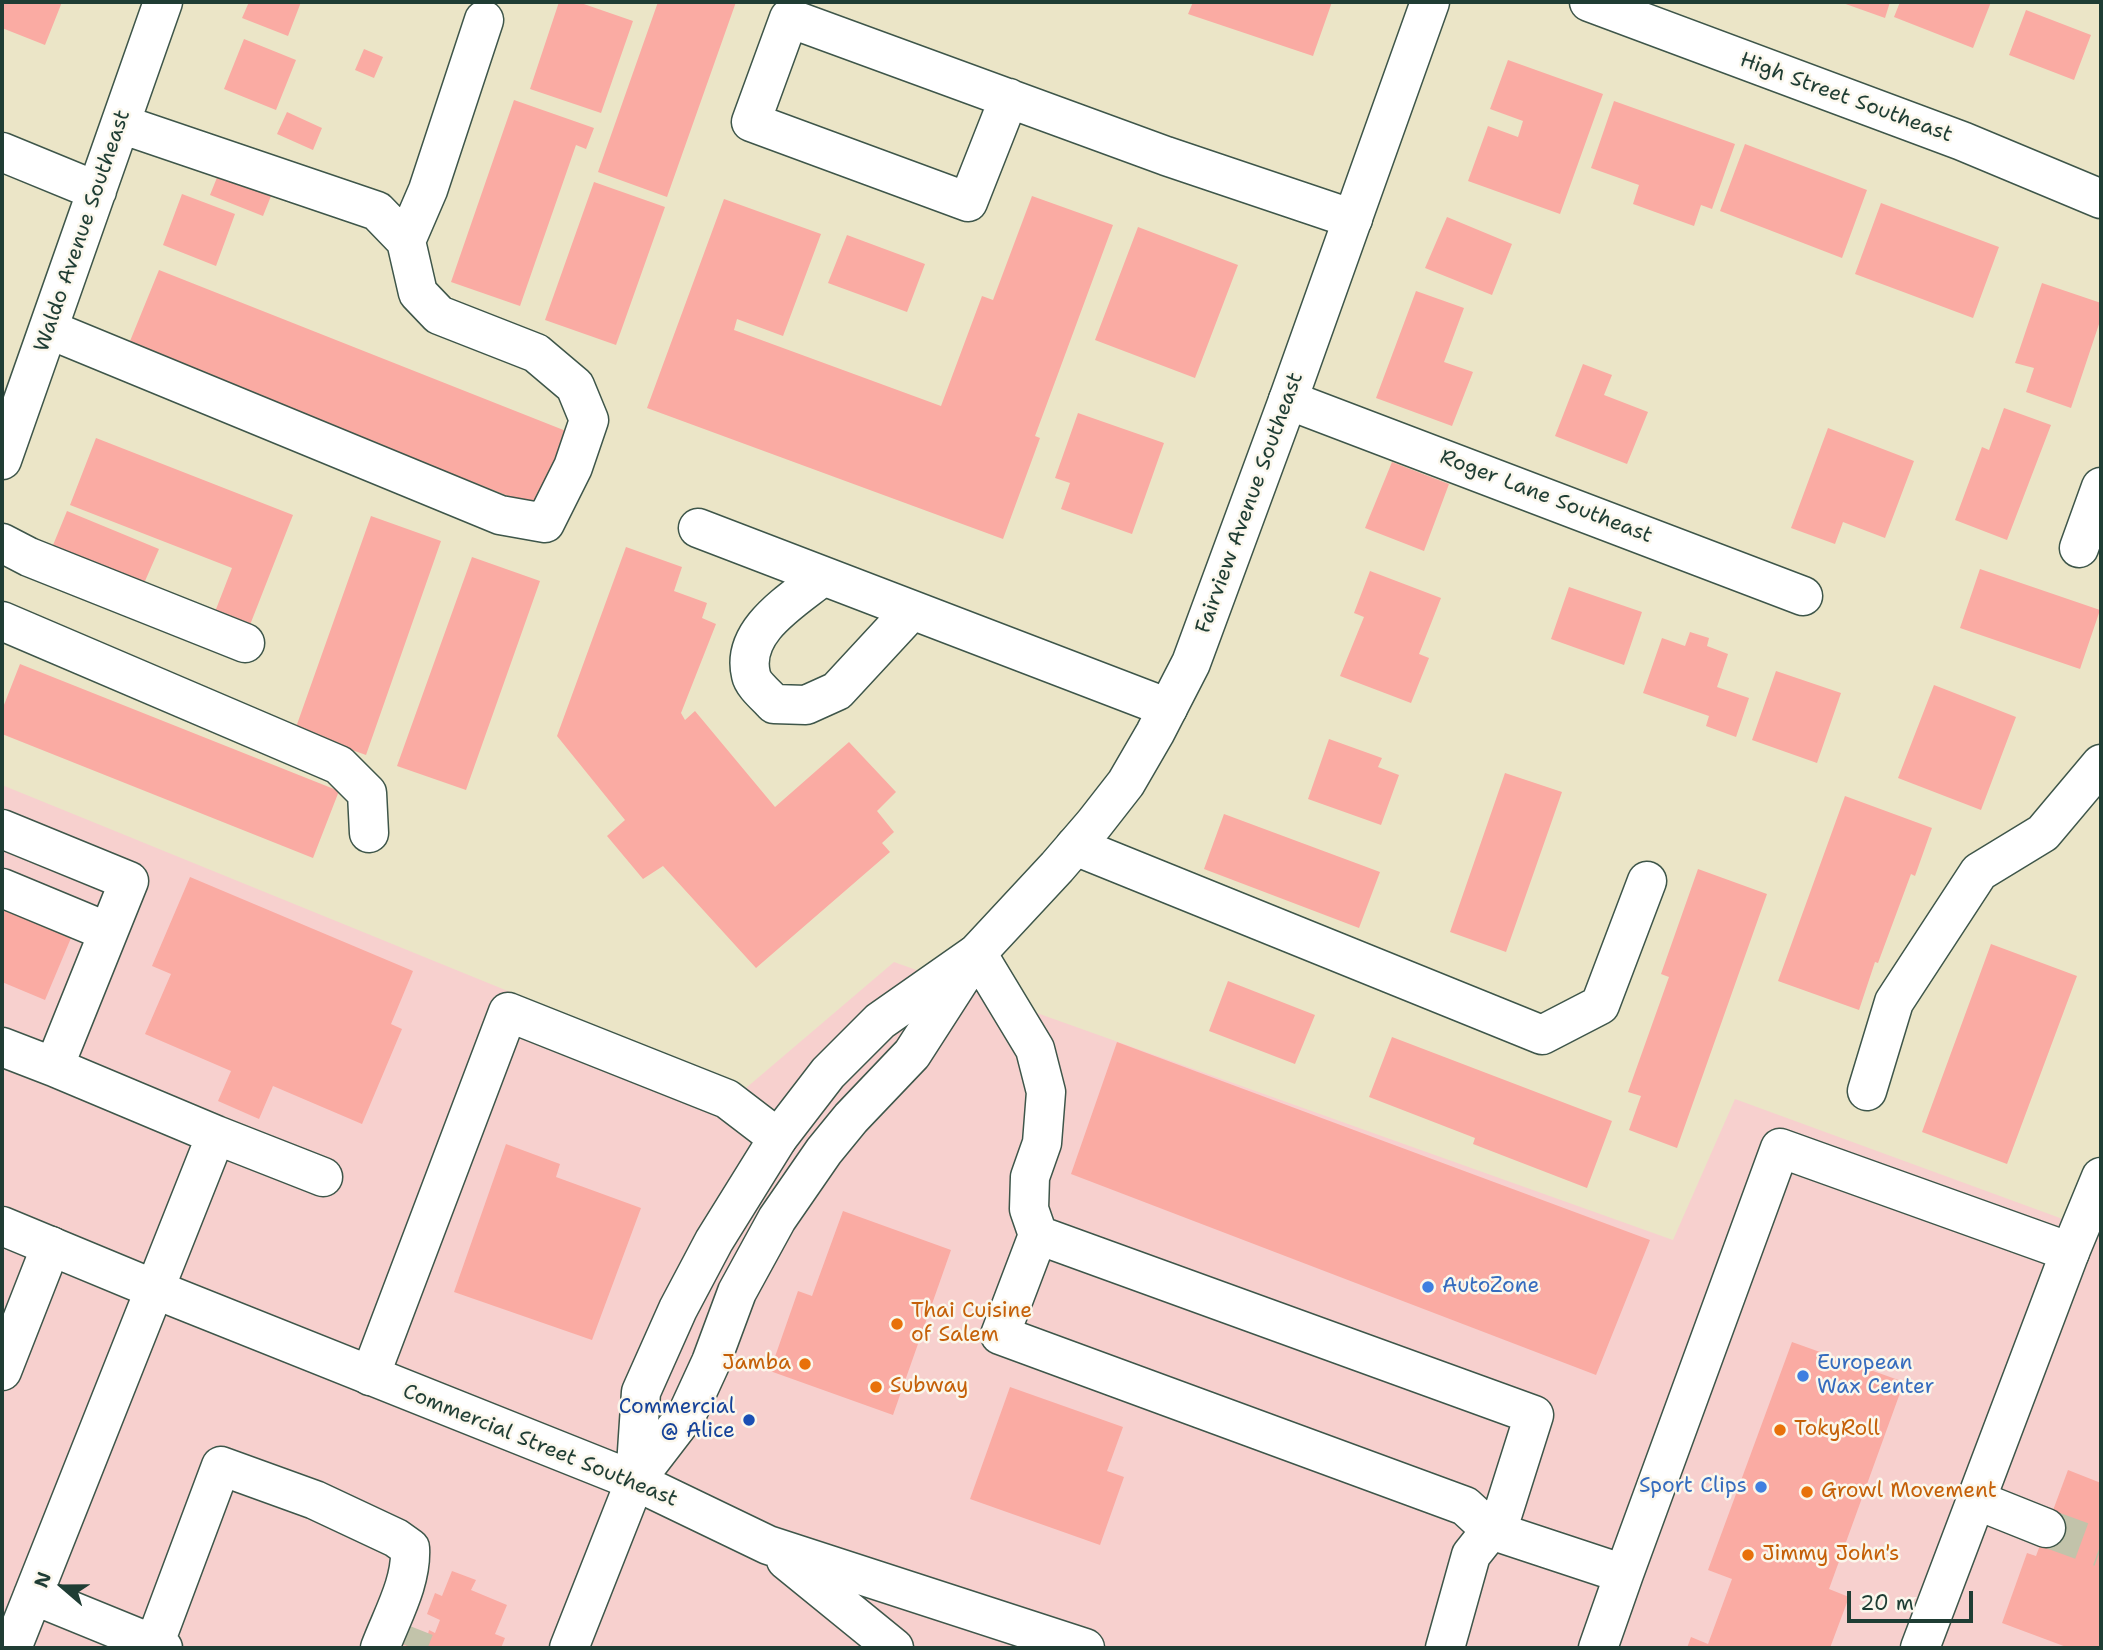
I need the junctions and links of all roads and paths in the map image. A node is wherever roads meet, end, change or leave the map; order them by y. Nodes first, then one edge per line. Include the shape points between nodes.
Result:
1 (163, 2) edge
2 (1430, 2) edge
3 (1589, 2) edge
4 (484, 20) dead end
5 (1009, 98) junction
6 (121, 124) junction
7 (2, 152) edge
8 (97, 191) junction
9 (2101, 199) edge
10 (1353, 219) junction
11 (406, 241) junction
12 (48, 330) junction
13 (1289, 400) junction
14 (2, 460) edge
15 (2101, 487) edge
16 (698, 528) dead end
17 (2, 543) edge
18 (2079, 548) dead end
19 (823, 576) junction
20 (1803, 596) dead end
21 (912, 610) junction
22 (2, 621) edge
23 (245, 643) dead end
24 (1168, 708) junction
25 (2101, 764) edge
26 (2, 829) edge
27 (369, 833) dead end
28 (1075, 846) junction
29 (1647, 881) dead end
30 (2, 888) edge
31 (108, 932) junction
32 (977, 953) junction
33 (2, 1047) edge
34 (54, 1067) junction
35 (1867, 1091) dead end
36 (216, 1135) junction
37 (778, 1138) junction
38 (323, 1177) dead end
39 (2101, 1177) edge
40 (2, 1226) edge
41 (1038, 1235) junction
42 (51, 1246) junction
43 (2070, 1252) junction
44 (154, 1289) junction
45 (2, 1371) edge
46 (370, 1376) junction
47 (635, 1481) junction
48 (1976, 1500) junction
49 (2046, 1528) tunnel mouth
50 (1491, 1530) junction
51 (768, 1545) junction
52 (1624, 1574) junction
53 (18, 1618) edge
54 (95, 1635) edge
55 (402, 1643) tunnel mouth
56 (159, 1646) edge
57 (1925, 1647) edge
58 (569, 1648) edge
59 (894, 1648) edge
60 (1085, 1648) edge
61 (1445, 1648) edge
62 (1598, 1648) edge

1 - 6 main road, Waldo Avenue Southeast
2 - 10 main road, Fairview Avenue Southeast
3 - 9 main road, High Street Southeast via 1962,141
4 - 11 main road via 428,190
5 - 5 main road via 789,18 751,122 968,202
5 - 10 main road
6 - 8 main road, Waldo Avenue Southeast
6 - 11 main road via 377,211
7 - 8 main road
8 - 12 main road, Waldo Avenue Southeast
10 - 13 main road, Fairview Avenue Southeast
11 - 12 main road via 418,293 439,314 536,354 575,386 589,420 573,467 545,523 500,515
12 - 14 main road, Waldo Avenue Southeast
13 - 20 main road, Roger Lane Southeast
13 - 24 main road, Fairview Avenue Southeast via 1191,663
15 - 18 main road
16 - 19 main road
17 - 23 main road
19 - 21 main road
19 - 21 main road via 765,624 750,653 751,678 774,704 807,705 838,691
21 - 24 main road
22 - 27 main road via 339,765 367,793
24 - 28 main road, Fairview Avenue Southeast via 1126,783
25 - 35 main road via 2043,833 1979,872 1894,1002
26 - 31 main road via 129,881
28 - 29 main road via 1542,1035 1600,1005
28 - 32 main road, Fairview Avenue Southeast
30 - 31 main road
31 - 34 main road
32 - 37 main road, Fairview Avenue Southeast via 880,1021 828,1073
32 - 41 main road via 1035,1049 1046,1092 1042,1143 1030,1177 1029,1209
32 - 47 main road, Fairview Avenue Southeast via 912,1054 824,1151 777,1219 737,1292 688,1412
33 - 34 main road
34 - 36 main road
36 - 38 main road
36 - 44 main road
37 - 46 main road via 727,1099 508,1012
37 - 47 main road, Fairview Avenue Southeast via 714,1241 641,1392
39 - 43 main road
40 - 42 main road, Commercial Street Southeast
41 - 50 main road via 1000,1335 1465,1506
41 - 50 main road via 1534,1415 1502,1516
42 - 44 main road, Commercial Street Southeast
42 - 45 main road
43 - 48 main road
43 - 52 main road via 1780,1148
44 - 46 main road, Commercial Street Southeast
44 - 53 main road
46 - 47 main road, Commercial Street Southeast
47 - 51 main road, Commercial Street Southeast
47 - 58 main road
48 - 49 main road
48 - 57 main road
50 - 52 main road
50 - 61 main road via 1471,1555
51 - 59 main road
51 - 60 main road, Commercial Street Southeast
52 - 62 main road
53 - 54 main road
54 - 56 main road
55 - 56 main road via 410,1548 315,1500 221,1466

